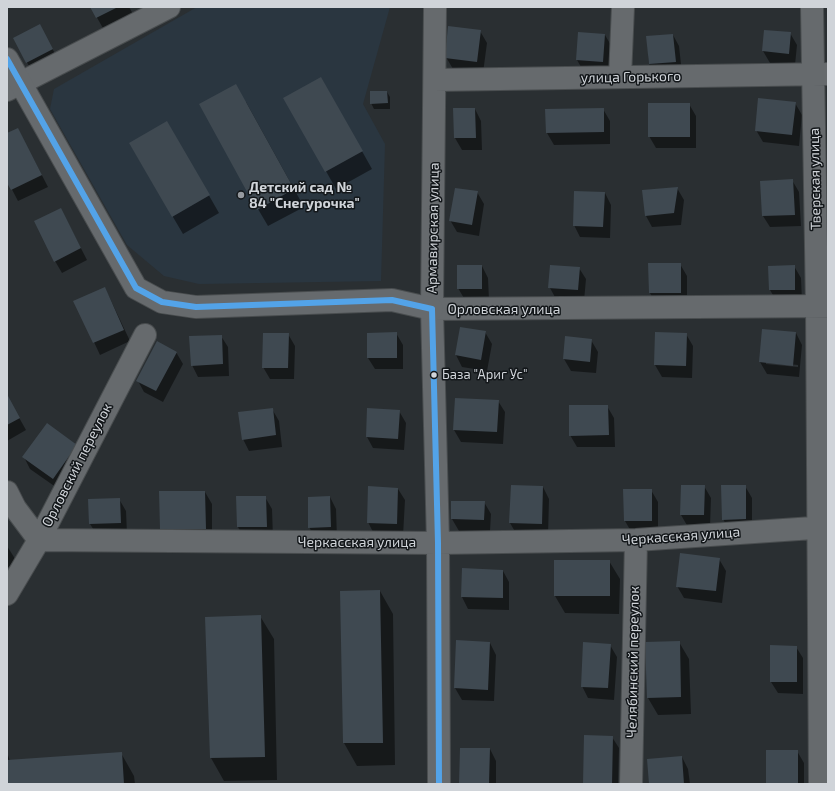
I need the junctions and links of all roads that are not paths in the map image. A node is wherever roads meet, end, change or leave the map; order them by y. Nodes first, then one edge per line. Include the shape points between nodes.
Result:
1 (169, 7) edge
2 (435, 7) edge
3 (623, 7) edge
4 (812, 7) edge
5 (7, 59) edge
6 (821, 74) edge
7 (620, 77) junction
8 (435, 80) junction
9 (14, 86) edge
10 (823, 306) edge
11 (432, 309) junction
12 (145, 335) dead end
13 (7, 492) edge
14 (823, 527) edge
15 (39, 540) junction
16 (636, 540) junction
17 (438, 543) junction
18 (7, 594) edge
19 (439, 784) edge
20 (631, 784) edge
21 (820, 784) edge

1 - 9 street
2 - 8 street, Армавирская улица
3 - 7 street
4 - 6 street, Тверская улица
5 - 9 street, Орловская улица
6 - 7 street, улица Горького
6 - 10 street, Тверская улица
7 - 8 street, улица Горького
8 - 11 street, Армавирская улица
9 - 11 street, Орловская улица via 136,288 162,302 196,307 392,300
10 - 11 street, Орловская улица
10 - 14 street, Тверская улица
11 - 17 street, Армавирская улица
12 - 15 street, Орловский переулок
13 - 15 street via 15,508
14 - 16 street, Черкасская улица
14 - 21 street, Тверская улица
15 - 17 street, Черкасская улица
15 - 18 street, Орловский переулок
16 - 17 street, Черкасская улица
16 - 20 street, Челябинский переулок
17 - 19 street, Армавирская улица

